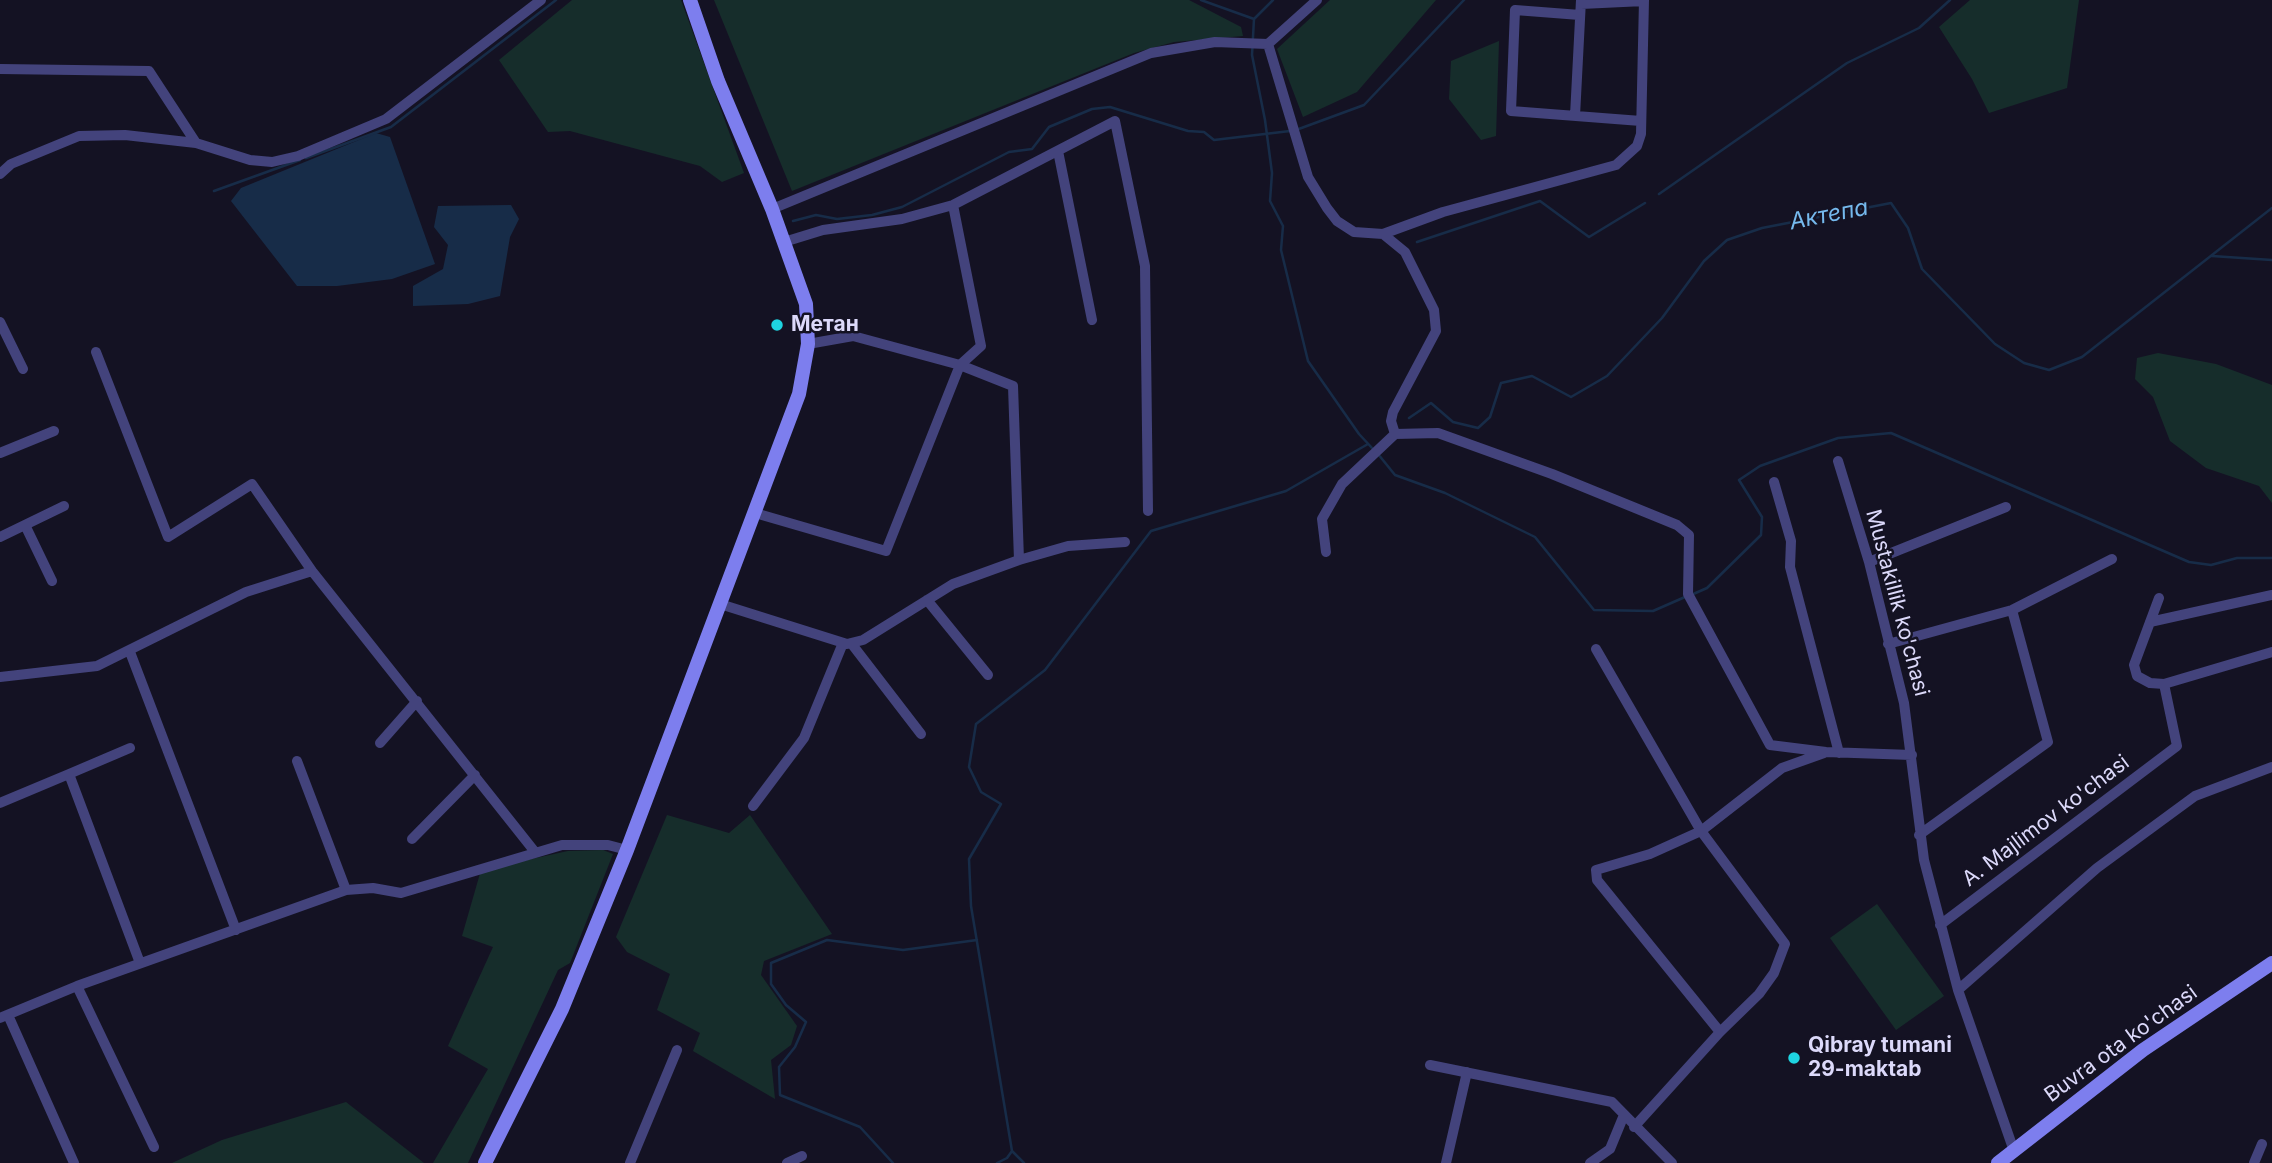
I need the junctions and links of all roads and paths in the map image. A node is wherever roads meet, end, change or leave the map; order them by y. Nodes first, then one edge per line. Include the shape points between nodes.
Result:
1 (541, 0) edge
2 (690, 0) edge
3 (1317, 0) edge
4 (1644, 0) edge
5 (1581, 6) edge
6 (1268, 44) junction
7 (0, 69) edge
8 (1575, 116) junction
9 (1641, 121) junction
10 (196, 143) junction
11 (1058, 151) junction
12 (0, 174) edge
13 (953, 205) junction
14 (772, 209) junction
15 (1383, 234) junction
16 (784, 242) junction
17 (1092, 320) dead end
18 (0, 322) edge
19 (808, 344) junction
20 (96, 352) dead end
21 (960, 365) junction
22 (23, 369) dead end
23 (54, 431) dead end
24 (1395, 434) junction
25 (0, 453) edge
26 (1838, 461) dead end
27 (1774, 482) dead end
28 (64, 506) dead end
29 (2006, 507) dead end
30 (1148, 511) dead end
31 (755, 513) junction
32 (25, 525) junction
33 (0, 537) edge
34 (1125, 542) dead end
35 (1326, 552) dead end
36 (2112, 559) dead end
37 (1018, 560) junction
38 (1869, 562) junction
39 (312, 571) junction
40 (52, 581) dead end
41 (2272, 595) edge
42 (2159, 598) dead end
43 (927, 600) junction
44 (720, 604) junction
45 (2012, 610) junction
46 (2150, 622) junction
47 (847, 643) junction
48 (1888, 644) junction
49 (1596, 649) dead end
50 (130, 652) junction
51 (2272, 652) edge
52 (988, 676) dead end
53 (0, 677) edge
54 (2164, 684) junction
55 (417, 701) junction
56 (921, 734) dead end
57 (380, 743) dead end
58 (130, 748) dead end
59 (1826, 752) junction
60 (1839, 753) junction
61 (1912, 755) junction
62 (297, 761) dead end
63 (2272, 767) edge
64 (69, 774) junction
65 (475, 775) junction
66 (0, 803) edge
67 (752, 806) dead end
68 (1701, 831) junction
69 (1919, 835) junction
70 (412, 839) dead end
71 (627, 850) junction
72 (536, 852) junction
73 (346, 890) junction
74 (1940, 925) junction
75 (236, 930) junction
76 (140, 963) junction
77 (2272, 963) edge
78 (77, 986) junction
79 (1958, 990) junction
80 (4, 1016) edge
81 (1720, 1032) junction
82 (677, 1050) dead end
83 (1430, 1065) dead end
84 (1467, 1072) junction
85 (1624, 1115) junction
86 (1634, 1127) junction
87 (2262, 1144) dead end
88 (153, 1147) dead end
89 (2014, 1152) junction
90 (802, 1156) dead end
91 (74, 1163) edge
92 (485, 1163) edge
93 (630, 1163) edge
94 (787, 1163) edge
95 (1446, 1163) edge
96 (1590, 1163) edge
97 (1672, 1163) edge
98 (1998, 1163) edge
99 (2255, 1163) edge

1 - 10 street via 386,118 298,156 272,162 250,160
2 - 14 main road via 718,81
3 - 6 street
4 - 5 street
4 - 9 street
5 - 8 street
5 - 8 street via 1515,10 1511,111
6 - 14 street via 1215,42 1151,53
6 - 15 street via 1308,177 1326,208 1354,232
7 - 10 street via 149,71
8 - 9 street
9 - 15 street via 1637,146 1616,165 1443,212
10 - 12 street via 125,135 79,136 11,164
11 - 13 street
11 - 17 street
11 - 30 street via 1115,121 1145,266
13 - 16 street
13 - 21 street via 981,346
14 - 16 main road
15 - 24 street via 1405,252 1434,310 1436,331 1393,412
16 - 19 main road via 806,304
18 - 22 street
19 - 21 street via 853,336
19 - 31 main road via 799,394
20 - 39 street via 169,537 252,484
21 - 31 street via 886,551
21 - 37 street via 1013,386
23 - 25 street
24 - 35 street via 1342,484 1322,519
24 - 59 street via 1438,433 1677,525 1689,535 1688,594 1770,745
26 - 38 street, Mustakillik ko'chasi
27 - 60 street via 1791,541 1790,567
28 - 32 street
29 - 38 street
31 - 44 main road
32 - 33 street
32 - 40 street
34 - 37 street via 1068,546
36 - 45 street
37 - 43 street via 953,584
38 - 48 street, Mustakillik ko'chasi
39 - 50 street via 246,593
39 - 55 street
41 - 46 street
42 - 46 street
43 - 47 street via 863,640
43 - 52 street
44 - 47 street
44 - 71 main road
45 - 48 street
45 - 69 street via 2048,743
46 - 54 street via 2134,665 2137,676
47 - 56 street
47 - 67 street via 804,738
48 - 61 street, Mustakillik ko'chasi
49 - 68 street
50 - 53 street via 97,666
50 - 75 street
51 - 54 street
54 - 74 street, A. Majlimov ko'chasi via 2177,746
55 - 57 street
55 - 65 street
58 - 64 street
59 - 60 street
59 - 68 street via 1782,768
60 - 61 street
61 - 69 street, Mustakillik ko'chasi
62 - 73 street
63 - 79 street via 2195,796 2097,868
64 - 66 street
64 - 76 street
65 - 70 street
65 - 72 street
68 - 81 street via 1785,944 1774,973 1759,994
68 - 81 street via 1650,854 1596,870 1597,880
69 - 74 street, Mustakillik ko'chasi
71 - 72 street via 608,845 562,845
71 - 92 main road via 562,1009
72 - 73 street via 401,893
73 - 75 street
74 - 79 street
75 - 76 street
76 - 78 street
77 - 89 main road, Buvra ota ko'chasi via 2143,1050
78 - 80 street
78 - 88 street
79 - 89 street
80 - 91 street
81 - 86 street
82 - 93 street
83 - 84 street
84 - 85 street via 1612,1102
84 - 95 street
85 - 86 street
85 - 96 street via 1609,1149
86 - 97 street
87 - 99 street
89 - 98 main road, Buvra ota ko'chasi
90 - 94 street

